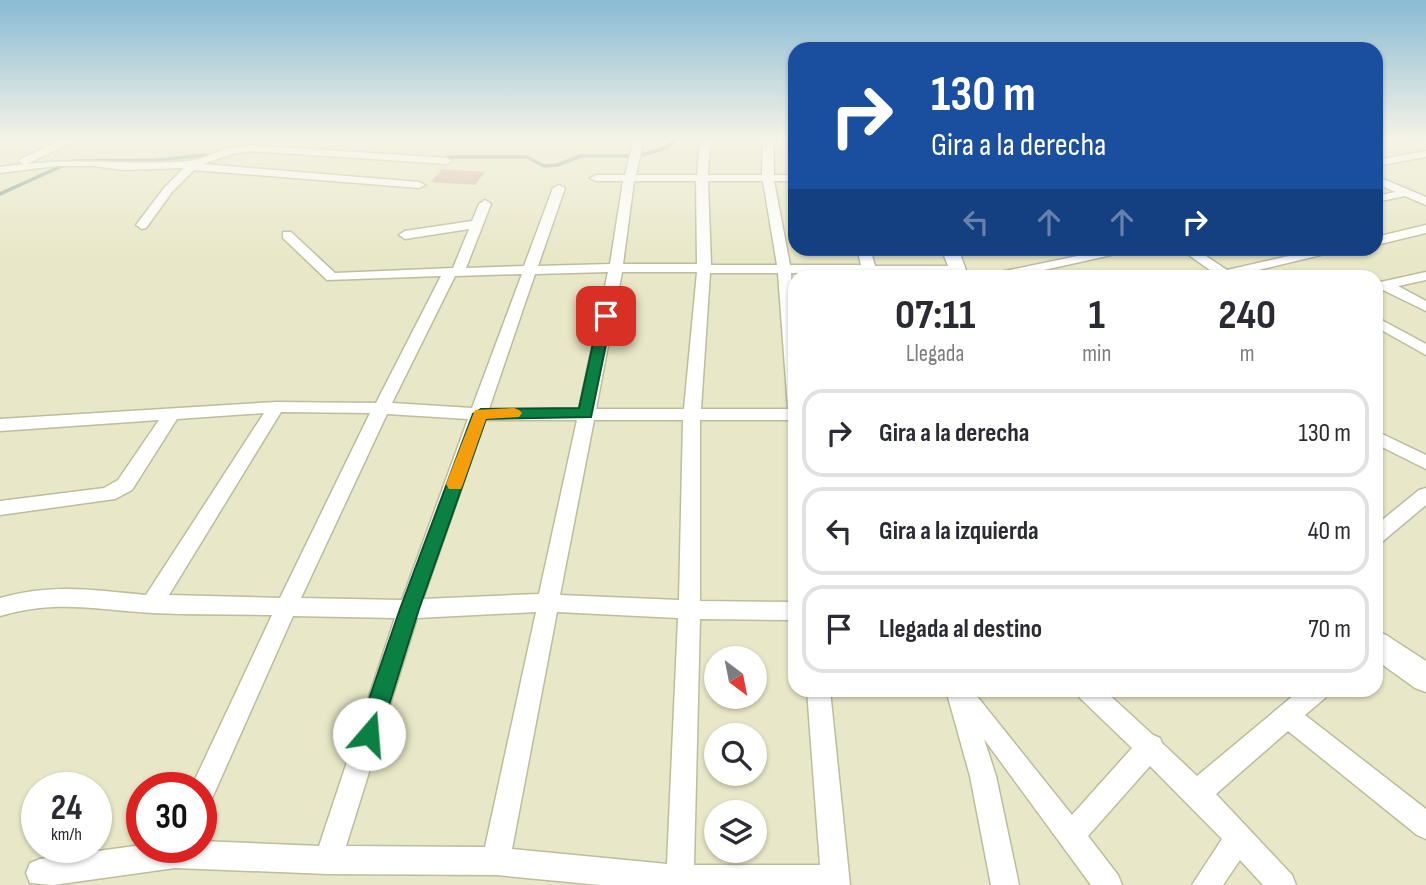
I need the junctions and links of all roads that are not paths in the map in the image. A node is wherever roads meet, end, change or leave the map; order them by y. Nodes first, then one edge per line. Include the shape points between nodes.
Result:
1 (179, 179) edge
2 (338, 179) edge
3 (629, 179) edge
4 (702, 179) edge
5 (768, 179) edge
6 (1383, 182) edge
7 (419, 185) dead end
8 (559, 188) dead end
9 (1426, 189) edge
10 (1406, 193) junction
11 (1383, 198) edge
12 (1426, 201) edge
13 (485, 204) dead end
14 (478, 224) junction
15 (142, 225) dead end
16 (1426, 229) edge
17 (287, 235) dead end
18 (405, 235) dead end
19 (1383, 239) edge
20 (1099, 256) edge
21 (1196, 256) edge
22 (1311, 256) edge
23 (616, 268) junction
24 (704, 268) junction
25 (529, 269) junction
26 (784, 269) junction
27 (806, 270) edge
28 (1030, 270) edge
29 (1215, 270) edge
30 (1249, 270) edge
31 (454, 271) junction
32 (1426, 276) edge
33 (1383, 285) edge
34 (1383, 287) edge
35 (1426, 307) edge
36 (788, 324) edge
37 (1383, 325) edge
38 (1426, 350) edge
39 (276, 407) junction
40 (379, 408) junction
41 (173, 412) junction
42 (586, 413) junction
43 (481, 414) junction
44 (692, 415) junction
45 (788, 415) edge
46 (0, 425) edge
47 (1383, 441) edge
48 (1426, 463) edge
49 (1426, 495) edge
50 (0, 508) edge
51 (1383, 530) edge
52 (546, 603) junction
53 (152, 604) junction
54 (286, 606) junction
55 (0, 607) edge
56 (409, 609) junction
57 (689, 610) junction
58 (788, 611) edge
59 (1383, 649) edge
60 (1426, 678) edge
61 (821, 697) edge
62 (959, 697) edge
63 (962, 697) edge
64 (1096, 697) edge
65 (1309, 697) edge
66 (1288, 716) junction
67 (1151, 747) junction
68 (211, 772) edge
69 (1197, 793) junction
70 (1426, 826) edge
71 (1071, 836) junction
72 (1239, 838) junction
73 (217, 853) edge
74 (126, 858) edge
75 (328, 860) junction
76 (496, 861) junction
77 (40, 873) dead end
78 (680, 882) edge
79 (836, 882) edge
80 (1005, 885) edge
81 (1108, 885) edge
82 (1206, 885) edge
83 (1282, 885) edge

1 - 15 street
2 - 7 street
3 - 23 street
4 - 24 street
5 - 26 street
6 - 10 street
8 - 25 street
9 - 10 street
10 - 11 street
10 - 12 street
13 - 14 street
14 - 18 street
14 - 31 street
16 - 19 street
17 - 31 street via 332,277
20 - 28 street
21 - 29 street
22 - 30 street
23 - 24 street
23 - 25 street
23 - 42 street
24 - 26 street
24 - 44 street
25 - 31 street
25 - 43 street
26 - 27 street
26 - 36 street
31 - 40 street
32 - 33 street
34 - 35 street
37 - 38 street
39 - 40 street
39 - 41 street
39 - 53 street
40 - 43 street
40 - 54 street
41 - 46 street
41 - 50 street via 119,489
42 - 43 street
42 - 44 street
42 - 52 street
43 - 56 street
44 - 45 street
44 - 57 street
47 - 48 street
49 - 51 street
52 - 56 street
52 - 57 street
52 - 76 street
53 - 54 street
53 - 55 street via 56,596
54 - 56 street
54 - 68 street
56 - 75 street
57 - 58 street
57 - 78 street
59 - 60 street
61 - 79 street
62 - 80 street via 983,776
63 - 71 street
64 - 67 street
65 - 66 street
66 - 69 street
66 - 70 street
67 - 69 street
67 - 71 street
69 - 72 street
71 - 81 street
72 - 82 street
72 - 83 street
73 - 75 street
74 - 77 street
75 - 76 street
76 - 78 street
78 - 79 street

